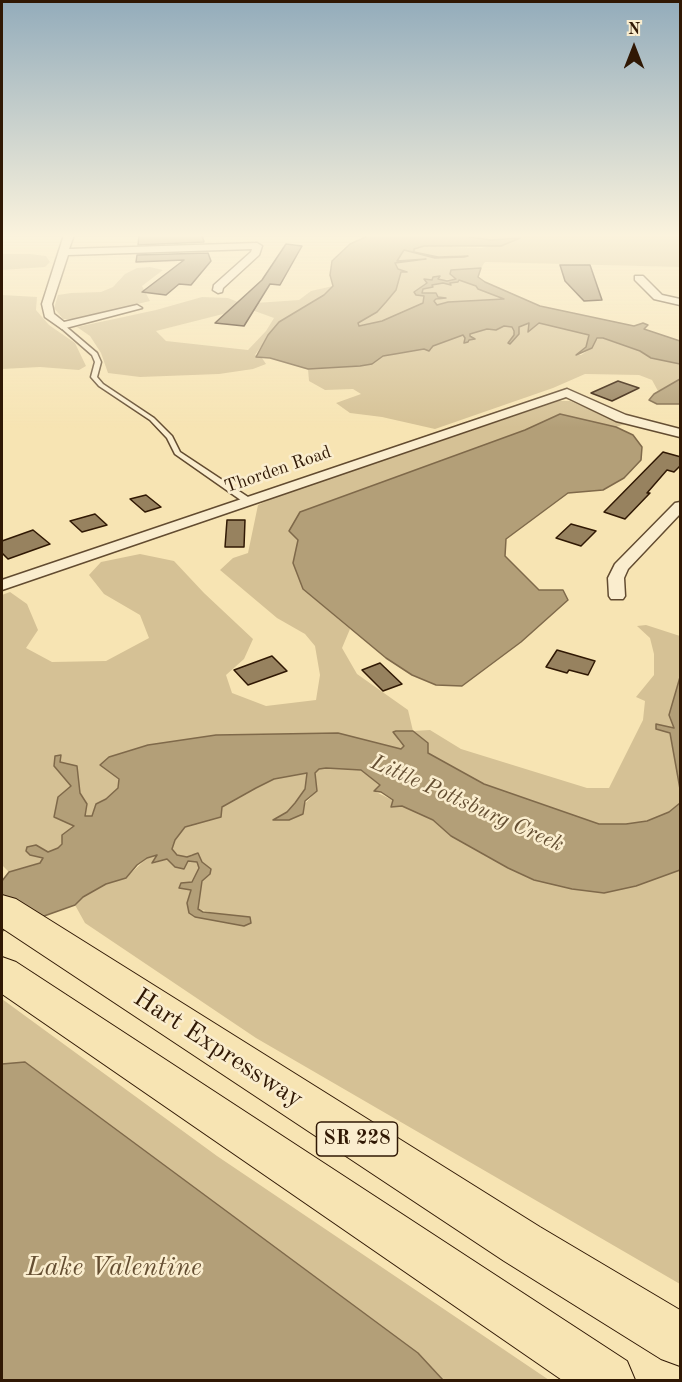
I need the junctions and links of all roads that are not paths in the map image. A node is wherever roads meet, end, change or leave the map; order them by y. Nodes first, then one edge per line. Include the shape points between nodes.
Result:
1 (49, 299) edge
2 (137, 308) dead end
3 (62, 326) junction
4 (681, 433) edge
5 (248, 501) junction
6 (681, 506) edge
7 (2, 585) edge
8 (617, 596) dead end
9 (20, 921) edge
10 (2, 973) edge
11 (681, 1340) edge
12 (608, 1380) edge

1 - 3 street via 49,315
2 - 3 street
3 - 5 lane via 95,354 98,362 94,377 101,385 152,419 171,437 177,453
4 - 5 street, Thorden Road via 621,418 567,393
5 - 7 street, Thorden Road
6 - 8 street via 621,567 616,578
9 - 11 highway, Hart Expressway / SR 228 via 512,1238
10 - 12 highway, SR 228

